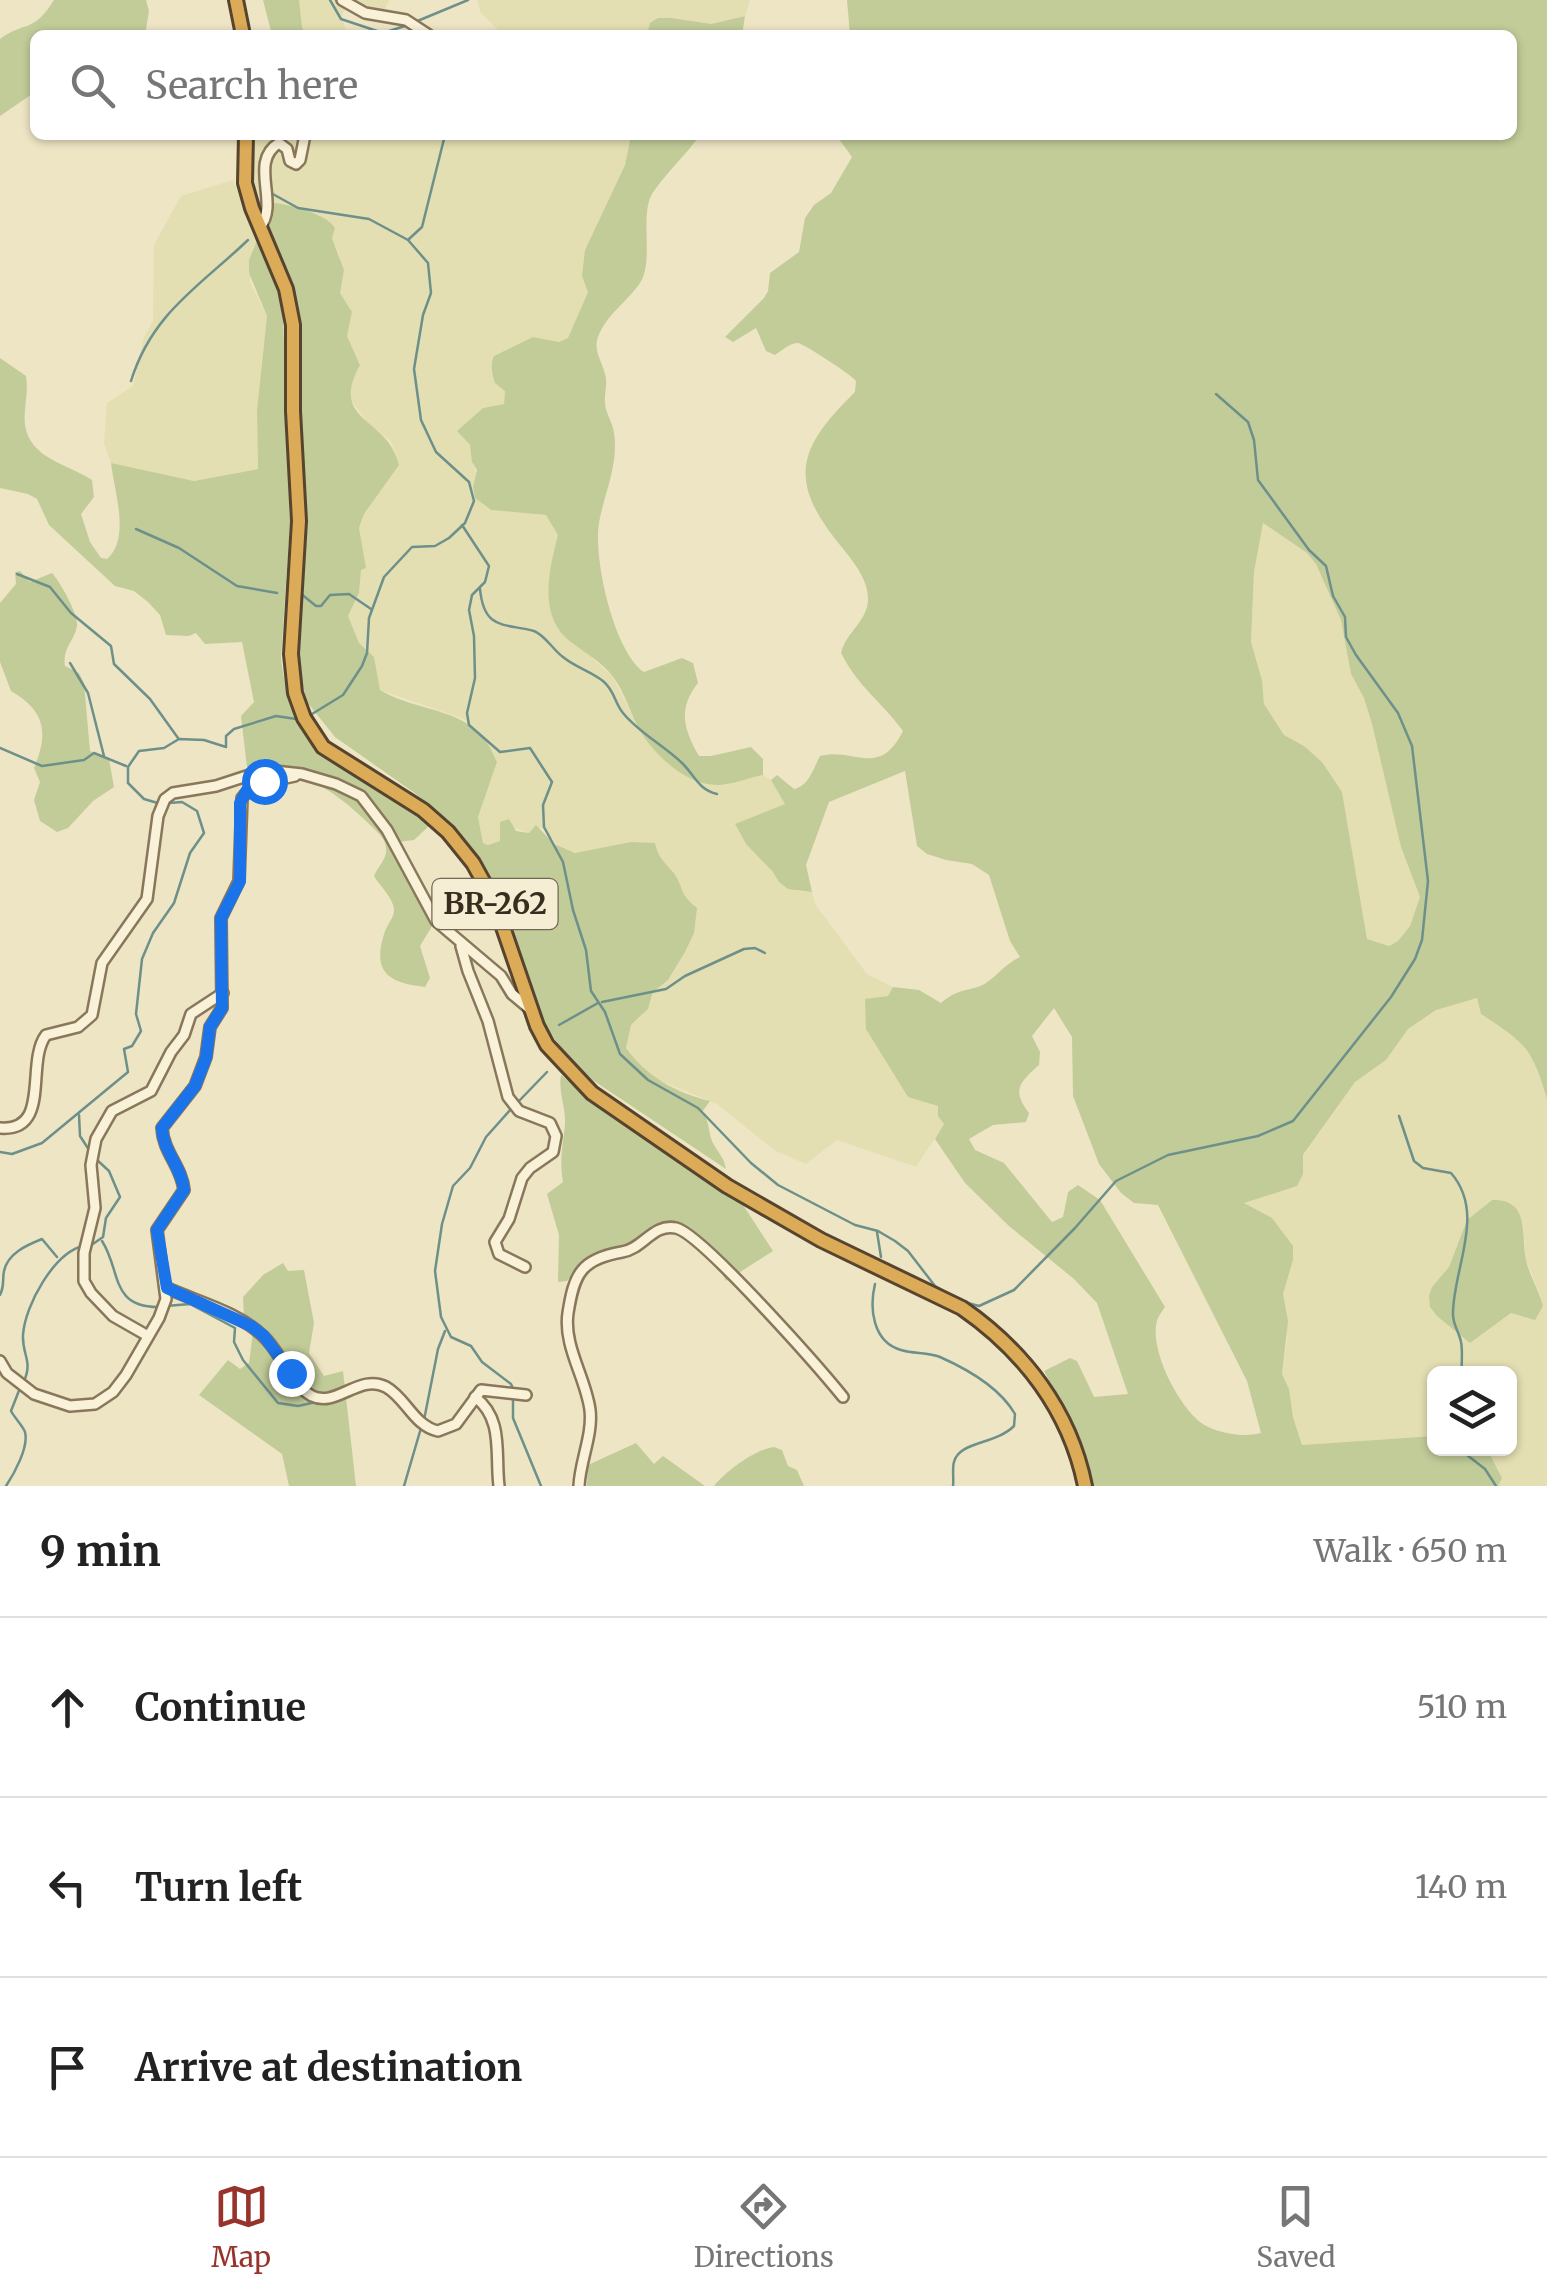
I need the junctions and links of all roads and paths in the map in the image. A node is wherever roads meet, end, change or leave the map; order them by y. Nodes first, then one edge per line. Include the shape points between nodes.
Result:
1 (236, 0) edge
2 (342, 0) edge
3 (243, 30) edge
4 (421, 30) edge
5 (246, 140) edge
6 (305, 140) edge
7 (260, 228) junction
8 (302, 774) junction
9 (461, 946) junction
10 (224, 993) junction
11 (530, 1009) junction
12 (0, 1128) edge
13 (525, 1267) dead end
14 (167, 1288) junction
15 (148, 1336) junction
16 (0, 1361) edge
17 (476, 1396) junction
18 (526, 1396) dead end
19 (842, 1397) dead end
20 (499, 1486) edge
21 (579, 1486) edge
22 (1085, 1486) edge

1 - 3 highway
2 - 4 street
5 - 7 highway, BR-262 via 246,184
6 - 7 street via 296,164 279,143 267,156 269,212
7 - 11 highway, BR-262 via 293,325 300,521 291,654 295,693 324,746 423,810 473,863 494,900
8 - 9 street via 350,789 370,804 430,913
8 - 10 street via 254,785 242,798 240,881 221,918
8 - 12 street via 265,770 164,799 147,898 102,963 92,1015 78,1027 46,1035 37,1051 30,1116 17,1127
9 - 11 street
9 - 13 street via 508,1098 550,1122 556,1136 553,1152 522,1178 495,1242 499,1254
10 - 14 street via 204,1068 162,1128 184,1182 183,1194 157,1230
10 - 15 street via 192,1014 151,1091 116,1106 96,1139 96,1208 84,1281 113,1316
11 - 22 highway, BR-262 via 568,1070 622,1115 769,1213 986,1325 1045,1388
14 - 15 street
14 - 17 street via 251,1326 316,1397 380,1384 422,1424 438,1430 456,1424
15 - 16 street via 113,1392 84,1407 36,1395
17 - 18 street via 485,1388
17 - 20 street via 496,1428
19 - 21 street via 689,1234 656,1230 632,1249 587,1263 578,1274 568,1330 590,1412

